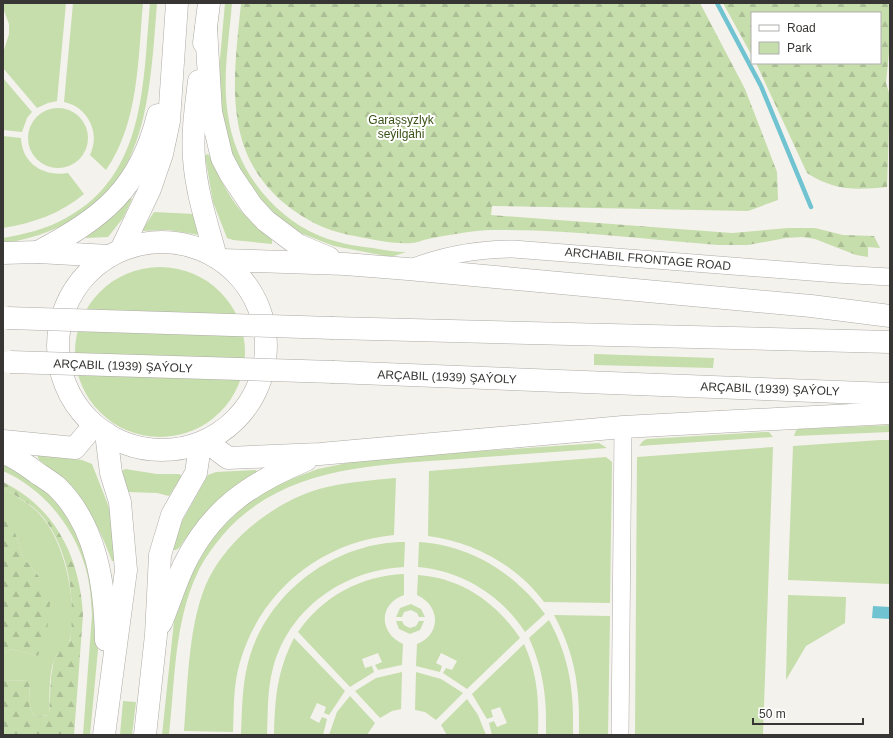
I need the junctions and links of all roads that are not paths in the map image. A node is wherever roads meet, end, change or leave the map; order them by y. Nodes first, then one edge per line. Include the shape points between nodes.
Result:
1 (177, 3) edge
2 (209, 3) edge
3 (206, 28) junction
4 (173, 54) junction
5 (3, 252) edge
6 (38, 252) junction
7 (115, 253) junction
8 (218, 258) junction
9 (345, 264) junction
10 (408, 269) junction
11 (890, 277) edge
12 (890, 316) edge
13 (5, 318) edge
14 (890, 342) edge
15 (7, 362) edge
16 (890, 394) edge
17 (890, 413) edge
18 (623, 427) junction
19 (100, 429) junction
20 (3, 441) edge
21 (204, 444) junction
22 (3, 453) edge
23 (320, 454) junction
24 (156, 635) junction
25 (107, 708) junction
26 (104, 735) edge
27 (145, 735) edge
28 (620, 735) edge

1 - 4 main road
2 - 3 main road
3 - 8 main road via 196,105 194,157 197,185
3 - 9 main road via 211,112 222,158 231,176 252,206 285,236 298,245
4 - 6 main road via 156,126 139,167 118,198 75,233
4 - 7 main road via 169,121 162,154 150,189
5 - 6 main road
6 - 7 main road
7 - 8 main road via 150,242 180,243
7 - 19 main road via 89,271 74,290 63,312 58,337 59,361 66,385 78,407
8 - 9 main road
8 - 21 main road via 240,277 255,298 263,322 266,348 262,373 252,397 237,417
9 - 10 main road
10 - 11 street, ARCHABIL FRONTAGE ROAD via 461,252 513,248
10 - 12 main road via 811,306
13 - 14 main road, bridge
15 - 16 main road, ARÇABIL (1939) ŞAÝOLY, bridge
17 - 18 main road
18 - 23 main road
18 - 28 street
19 - 20 main road via 75,448
19 - 21 main road via 128,444 152,449
19 - 25 main road via 120,502 126,570
21 - 23 main road via 228,458
21 - 24 main road via 196,473 172,515 160,555
22 - 25 main road via 15,457 56,487 74,508 86,531 96,558 105,602
23 - 24 main road via 247,489 225,508 194,546
24 - 27 main road
25 - 26 main road

